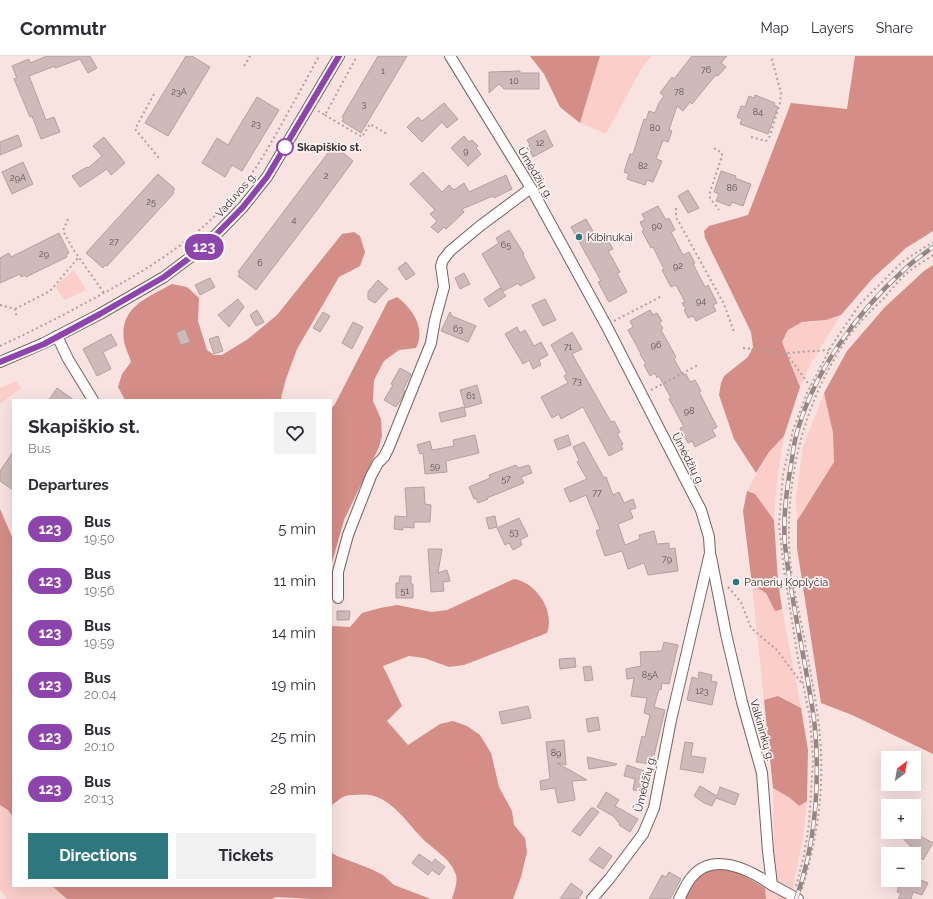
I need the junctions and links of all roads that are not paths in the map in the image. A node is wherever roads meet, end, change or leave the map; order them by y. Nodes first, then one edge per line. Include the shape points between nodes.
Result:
1 (340, 56) edge
2 (450, 56) edge
3 (531, 188) junction
4 (57, 336) junction
5 (0, 362) edge
6 (92, 399) edge
7 (710, 553) junction
8 (338, 598) dead end
9 (772, 885) junction
10 (798, 896) edge
11 (592, 899) edge
12 (679, 899) edge

1 - 4 street, Vaduvos g. via 267,177 243,207 204,247 164,277
2 - 3 street, Ūmėdžių g.
3 - 7 street, Ūmėdžių g. via 606,325 701,510 709,537
3 - 8 street via 480,226 443,260 441,266 444,287 431,343 389,447 371,476 348,534 338,572
4 - 5 street, Vaduvos g.
4 - 6 street
7 - 9 street, Valkininkų g. via 742,702 762,773
7 - 11 street, Ūmėdžių g. via 671,720 654,808 643,834
9 - 10 street
9 - 12 street via 746,870 724,864 705,866 692,876

